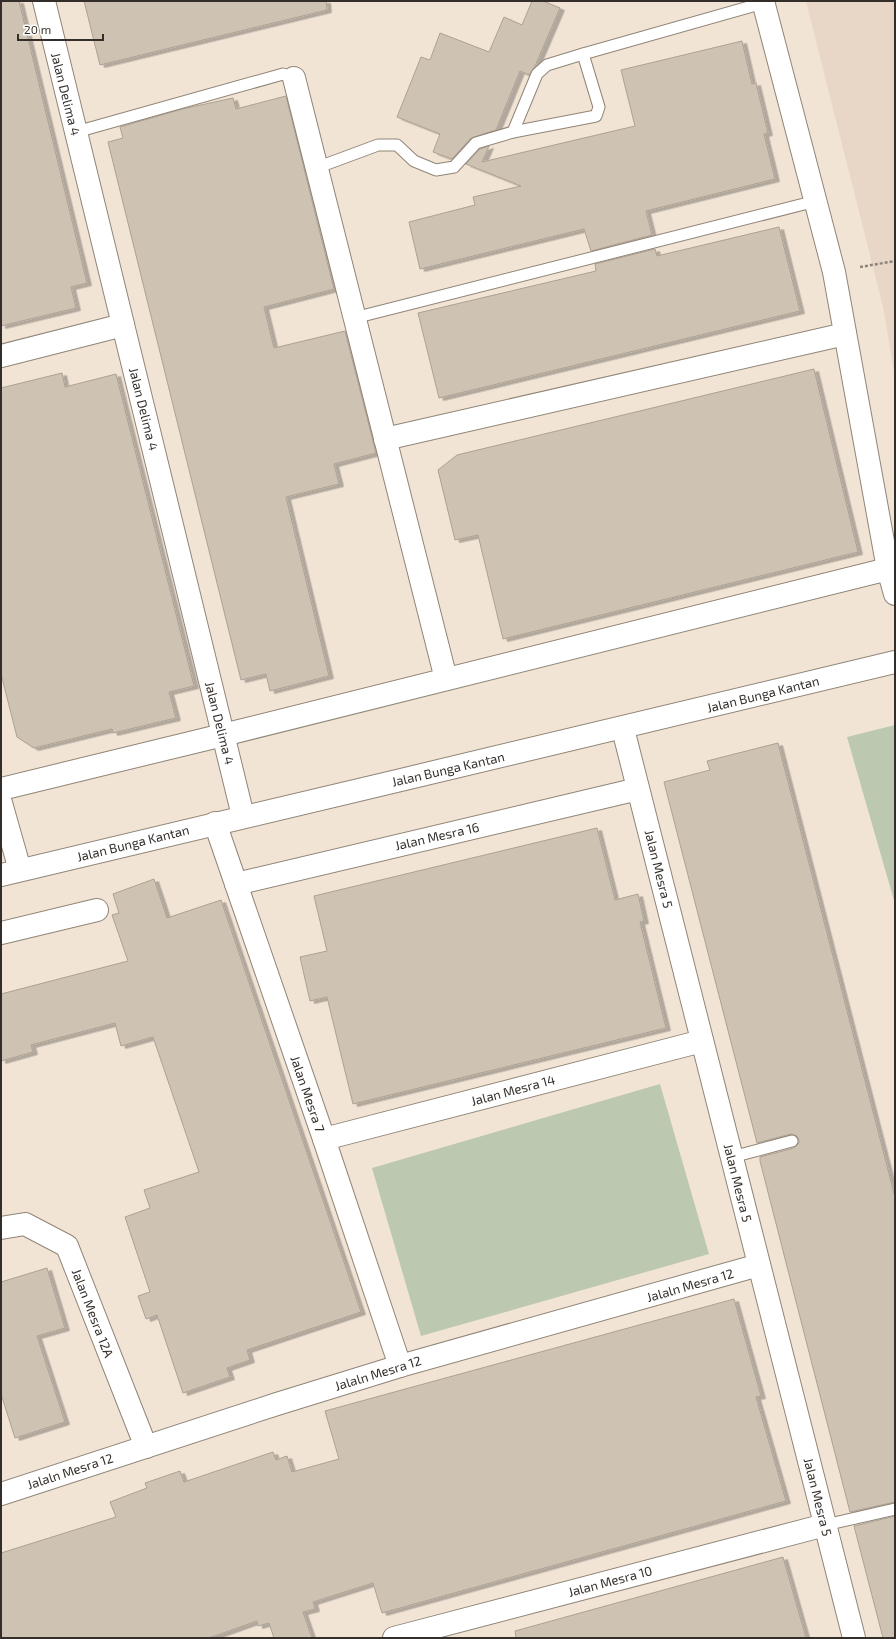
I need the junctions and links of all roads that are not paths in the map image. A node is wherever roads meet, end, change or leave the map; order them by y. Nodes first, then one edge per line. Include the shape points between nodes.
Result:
1 (44, 1) edge
2 (763, 2) edge
3 (582, 54) junction
4 (294, 78) joint
5 (76, 132) junction
6 (513, 132) junction
7 (316, 168) junction
8 (816, 201) junction
9 (354, 318) junction
10 (123, 325) junction
11 (845, 334) junction
12 (1, 356) edge
13 (385, 439) junction
14 (888, 569) junction
15 (895, 594) edge
16 (895, 662) edge
17 (446, 680) junction
18 (623, 729) junction
19 (223, 735) junction
20 (1, 789) edge
21 (638, 789) junction
22 (1, 803) edge
23 (243, 816) junction
24 (215, 823) junction
25 (10, 873) edge
26 (236, 884) junction
27 (96, 910) dead end
28 (1, 933) edge
29 (702, 1040) junction
30 (324, 1139) junction
31 (792, 1141) dead end
32 (732, 1157) junction
33 (1, 1228) edge
34 (759, 1265) junction
35 (400, 1366) junction
36 (146, 1447) junction
37 (1, 1494) edge
38 (895, 1509) edge
39 (825, 1525) junction
40 (394, 1638) edge
41 (854, 1638) edge

1 - 5 street, Jalan Delima 4
2 - 3 lane
2 - 8 street
3 - 6 lane via 547,65 537,74
3 - 6 lane via 599,107 596,116
4 - 5 lane via 283,74
4 - 7 street
5 - 10 street, Jalan Delima 4
6 - 7 lane via 476,143 454,167 436,170 414,161 397,146 378,146
7 - 9 street
8 - 9 lane
8 - 11 street via 834,272
9 - 13 street
10 - 12 street
10 - 19 street, Jalan Delima 4
11 - 13 street
11 - 14 street
13 - 17 street
14 - 15 street
14 - 17 street
16 - 18 street, Jalan Bunga Kantan
17 - 19 street
18 - 21 street, Jalan Mesra 5
18 - 23 street, Jalan Bunga Kantan
19 - 20 street
19 - 23 street, Jalan Delima 4
21 - 26 street, Jalan Mesra 16
21 - 29 street, Jalan Mesra 5
22 - 25 street
23 - 24 street, Jalan Bunga Kantan
24 - 25 street, Jalan Bunga Kantan
24 - 26 street, Jalan Mesra 7
26 - 30 street, Jalan Mesra 7
27 - 28 street
29 - 30 street, Jalan Mesra 14
29 - 32 street, Jalan Mesra 5
30 - 35 street, Jalan Mesra 7
31 - 32 lane
32 - 34 street, Jalan Mesra 5
33 - 36 street, Jalan Mesra 12A via 25,1224 67,1246
34 - 35 street, Jalaln Mesra 12
34 - 39 street, Jalan Mesra 5
35 - 36 street, Jalaln Mesra 12
36 - 37 street, Jalaln Mesra 12
38 - 39 lane
39 - 40 street, Jalan Mesra 10
39 - 41 street, Jalan Mesra 5

